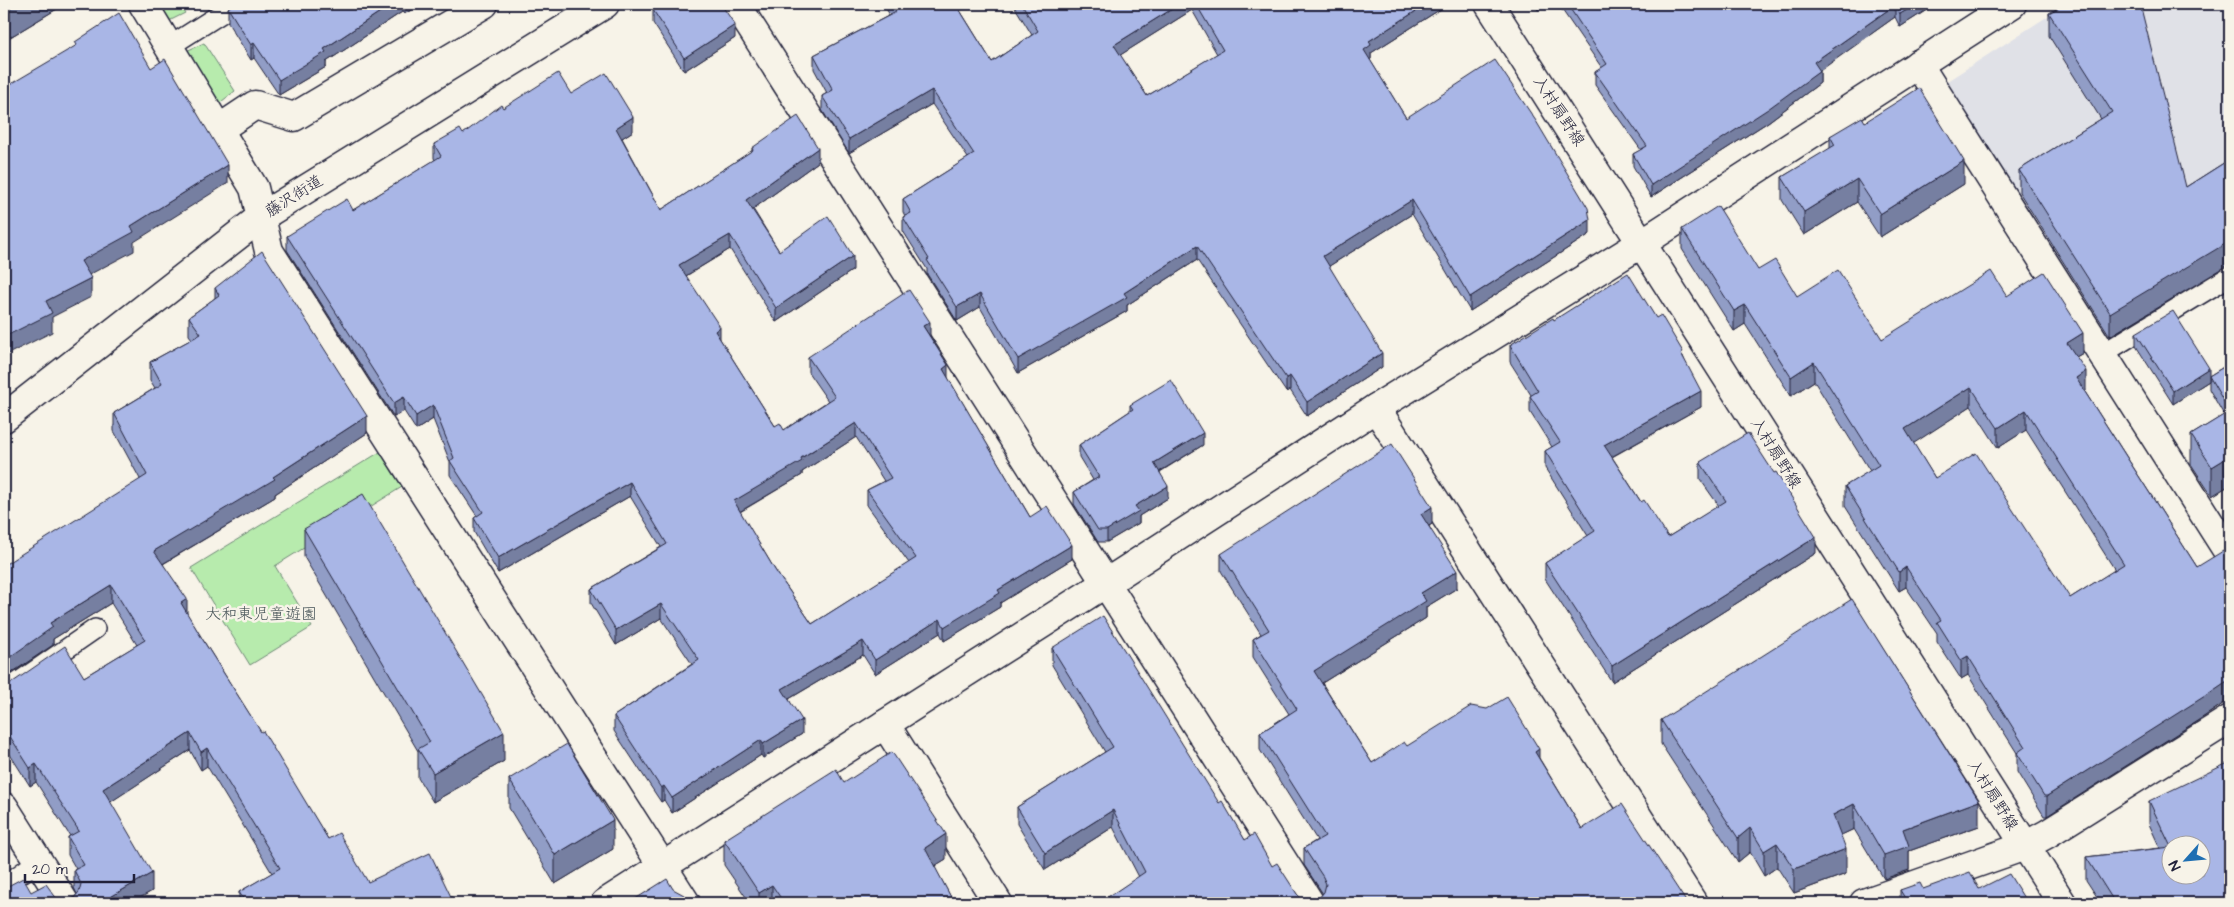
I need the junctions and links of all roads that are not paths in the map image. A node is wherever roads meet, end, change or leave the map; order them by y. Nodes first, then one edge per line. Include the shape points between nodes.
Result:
1 (143, 4) edge
2 (236, 4) edge
3 (484, 4) edge
4 (605, 4) edge
5 (736, 4) edge
6 (1489, 4) edge
7 (2012, 4) edge
8 (170, 46) junction
9 (1918, 64) junction
10 (219, 129) junction
11 (261, 217) junction
12 (1642, 243) junction
13 (2230, 276) edge
14 (2102, 354) junction
15 (1376, 408) junction
16 (4, 418) edge
17 (2230, 555) edge
18 (1106, 583) junction
19 (95, 629) dead end
20 (4, 692) edge
21 (2230, 719) edge
22 (885, 724) junction
23 (4, 807) edge
24 (2025, 846) junction
25 (38, 861) junction
26 (663, 866) junction
27 (4, 886) edge
28 (65, 903) edge
29 (605, 903) edge
30 (686, 903) edge
31 (998, 903) edge
32 (1310, 903) edge
33 (1693, 903) edge
34 (1864, 903) edge
35 (2062, 903) edge

1 - 8 main road
2 - 8 lane
3 - 10 main road via 294,117 255,105
4 - 11 main road, 藤沢街道
5 - 18 main road
6 - 12 main road, 入村扇野線
7 - 9 main road
8 - 10 main road
9 - 12 main road
9 - 14 main road
10 - 11 main road via 254,188
11 - 16 main road, 藤沢街道
11 - 26 main road via 269,251
12 - 15 main road
12 - 24 main road, 入村扇野線
13 - 14 lane
14 - 17 main road
15 - 18 main road
15 - 33 main road
18 - 22 main road
18 - 32 main road
19 - 20 lane
21 - 24 main road
22 - 26 main road
22 - 31 main road
23 - 25 main road
24 - 34 main road
24 - 35 main road, 入村扇野線
25 - 27 lane
25 - 28 main road
26 - 29 main road
26 - 30 main road

